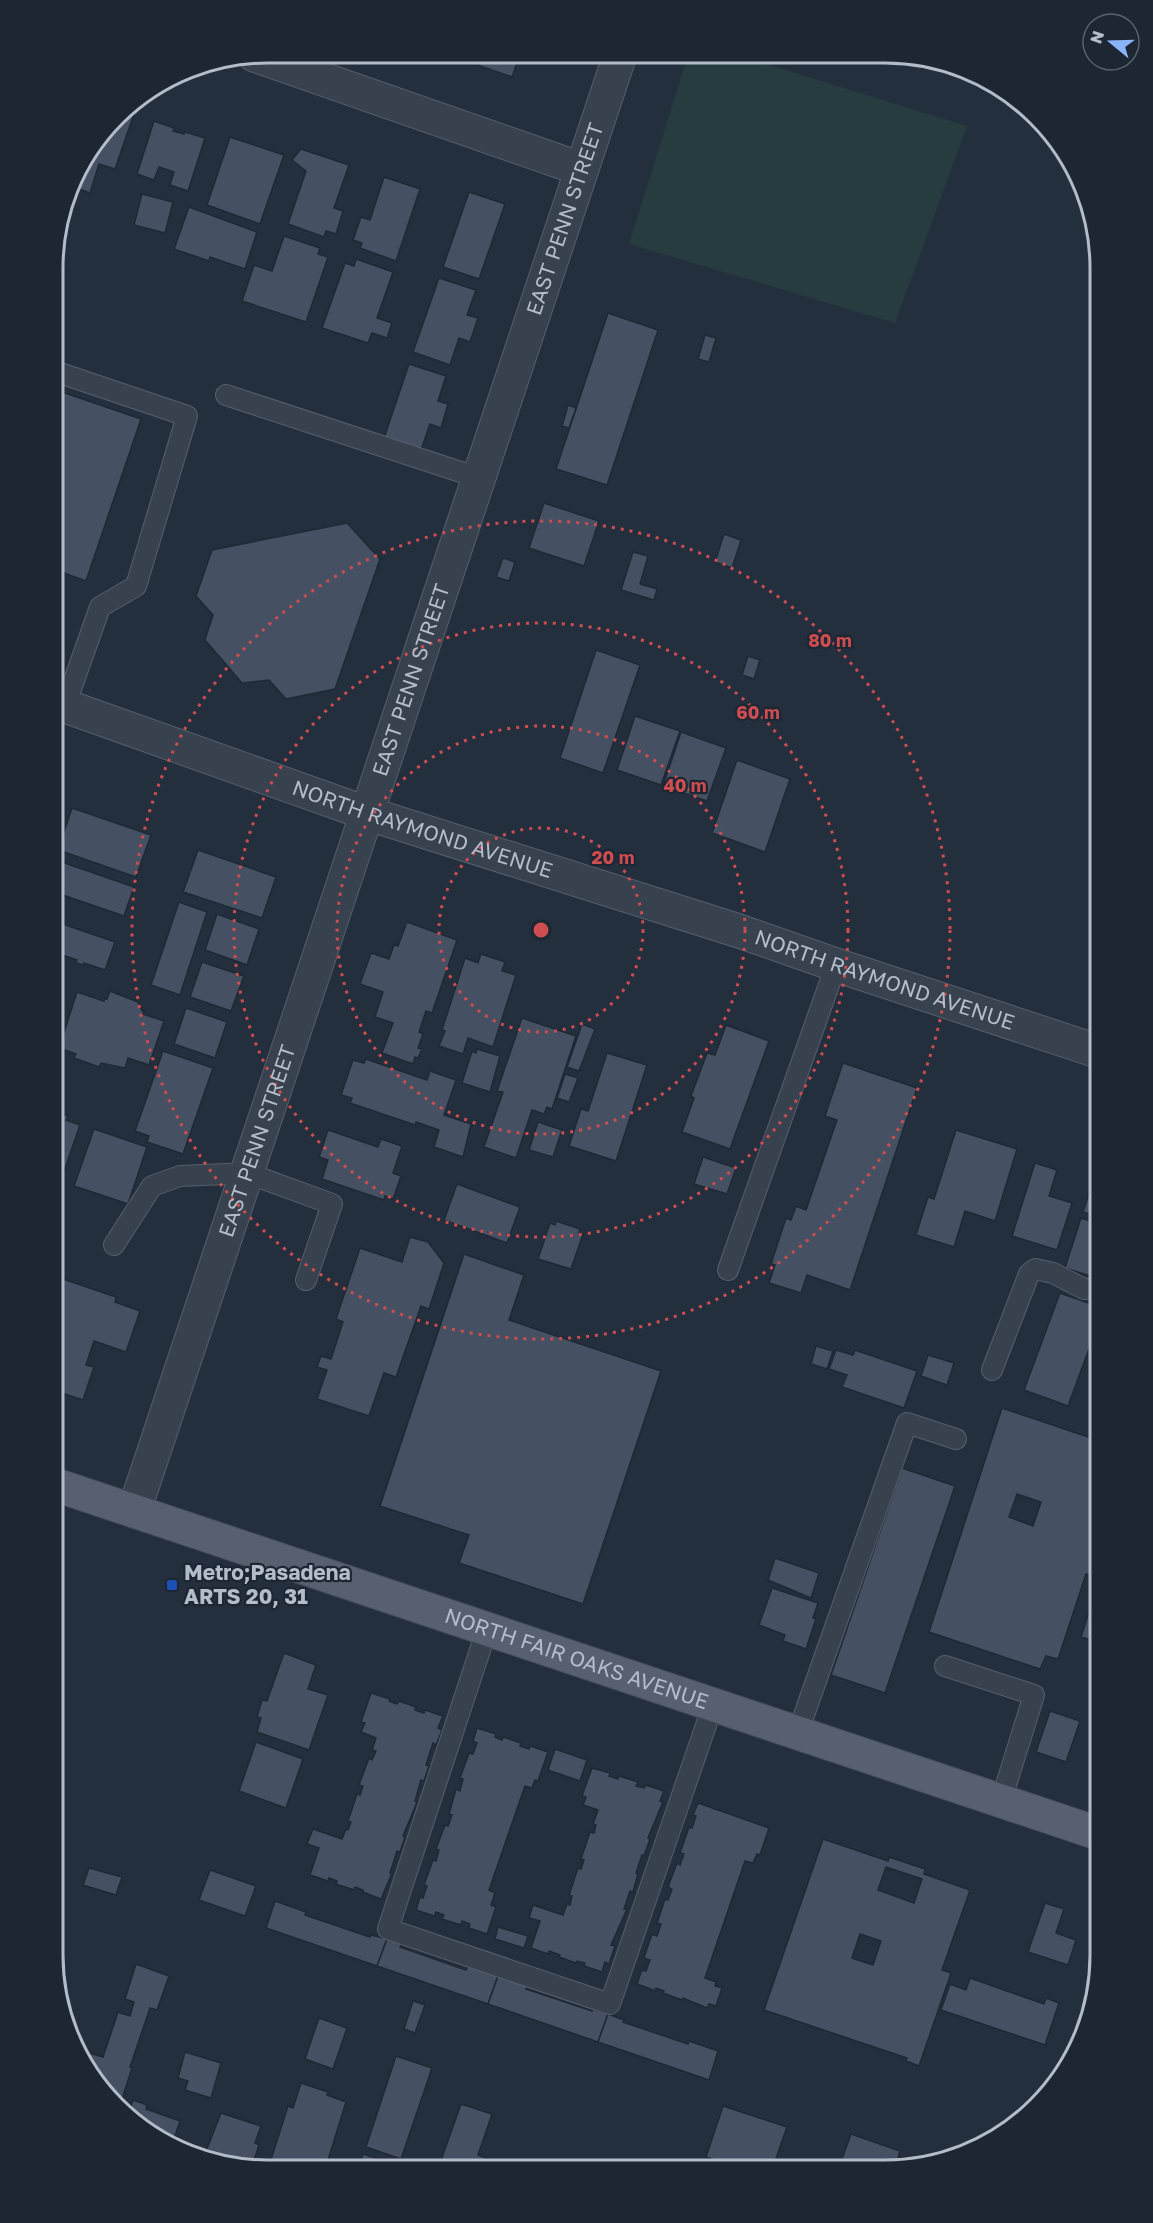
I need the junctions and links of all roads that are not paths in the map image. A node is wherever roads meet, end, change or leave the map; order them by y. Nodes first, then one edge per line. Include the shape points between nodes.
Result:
1 (277, 63) edge
2 (617, 63) edge
3 (581, 169) junction
4 (63, 374) edge
5 (226, 395) dead end
6 (479, 478) junction
7 (63, 697) edge
8 (63, 705) edge
9 (366, 813) junction
10 (836, 965) junction
11 (1090, 1049) edge
12 (247, 1173) junction
13 (114, 1245) dead end
14 (728, 1270) dead end
15 (306, 1280) dead end
16 (1090, 1289) edge
17 (992, 1371) dead end
18 (956, 1439) dead end
19 (63, 1487) edge
20 (134, 1511) junction
21 (488, 1629) junction
22 (945, 1666) dead end
23 (713, 1705) junction
24 (798, 1732) junction
25 (1001, 1801) junction
26 (1090, 1831) edge

1 - 3 street
2 - 3 street, EAST PENN STREET
3 - 6 street, EAST PENN STREET
4 - 7 lane via 188,416 136,586 100,607
5 - 6 lane
6 - 9 street, EAST PENN STREET
8 - 9 street, NORTH RAYMOND AVENUE
9 - 10 street, NORTH RAYMOND AVENUE
9 - 12 street, EAST PENN STREET
10 - 11 street, NORTH RAYMOND AVENUE
10 - 14 lane
12 - 13 lane via 180,1176 152,1186
12 - 15 lane via 332,1204
12 - 20 street, EAST PENN STREET
16 - 17 lane via 1035,1269 1029,1275
18 - 24 lane via 907,1423
19 - 20 main road, NORTH FAIR OAKS AVENUE
20 - 21 main road, NORTH FAIR OAKS AVENUE
21 - 23 main road, NORTH FAIR OAKS AVENUE
21 - 23 lane via 388,1929 410,1937 610,2004
22 - 25 lane via 1034,1695
23 - 24 main road, NORTH FAIR OAKS AVENUE
24 - 25 main road, NORTH FAIR OAKS AVENUE
25 - 26 main road, NORTH FAIR OAKS AVENUE

